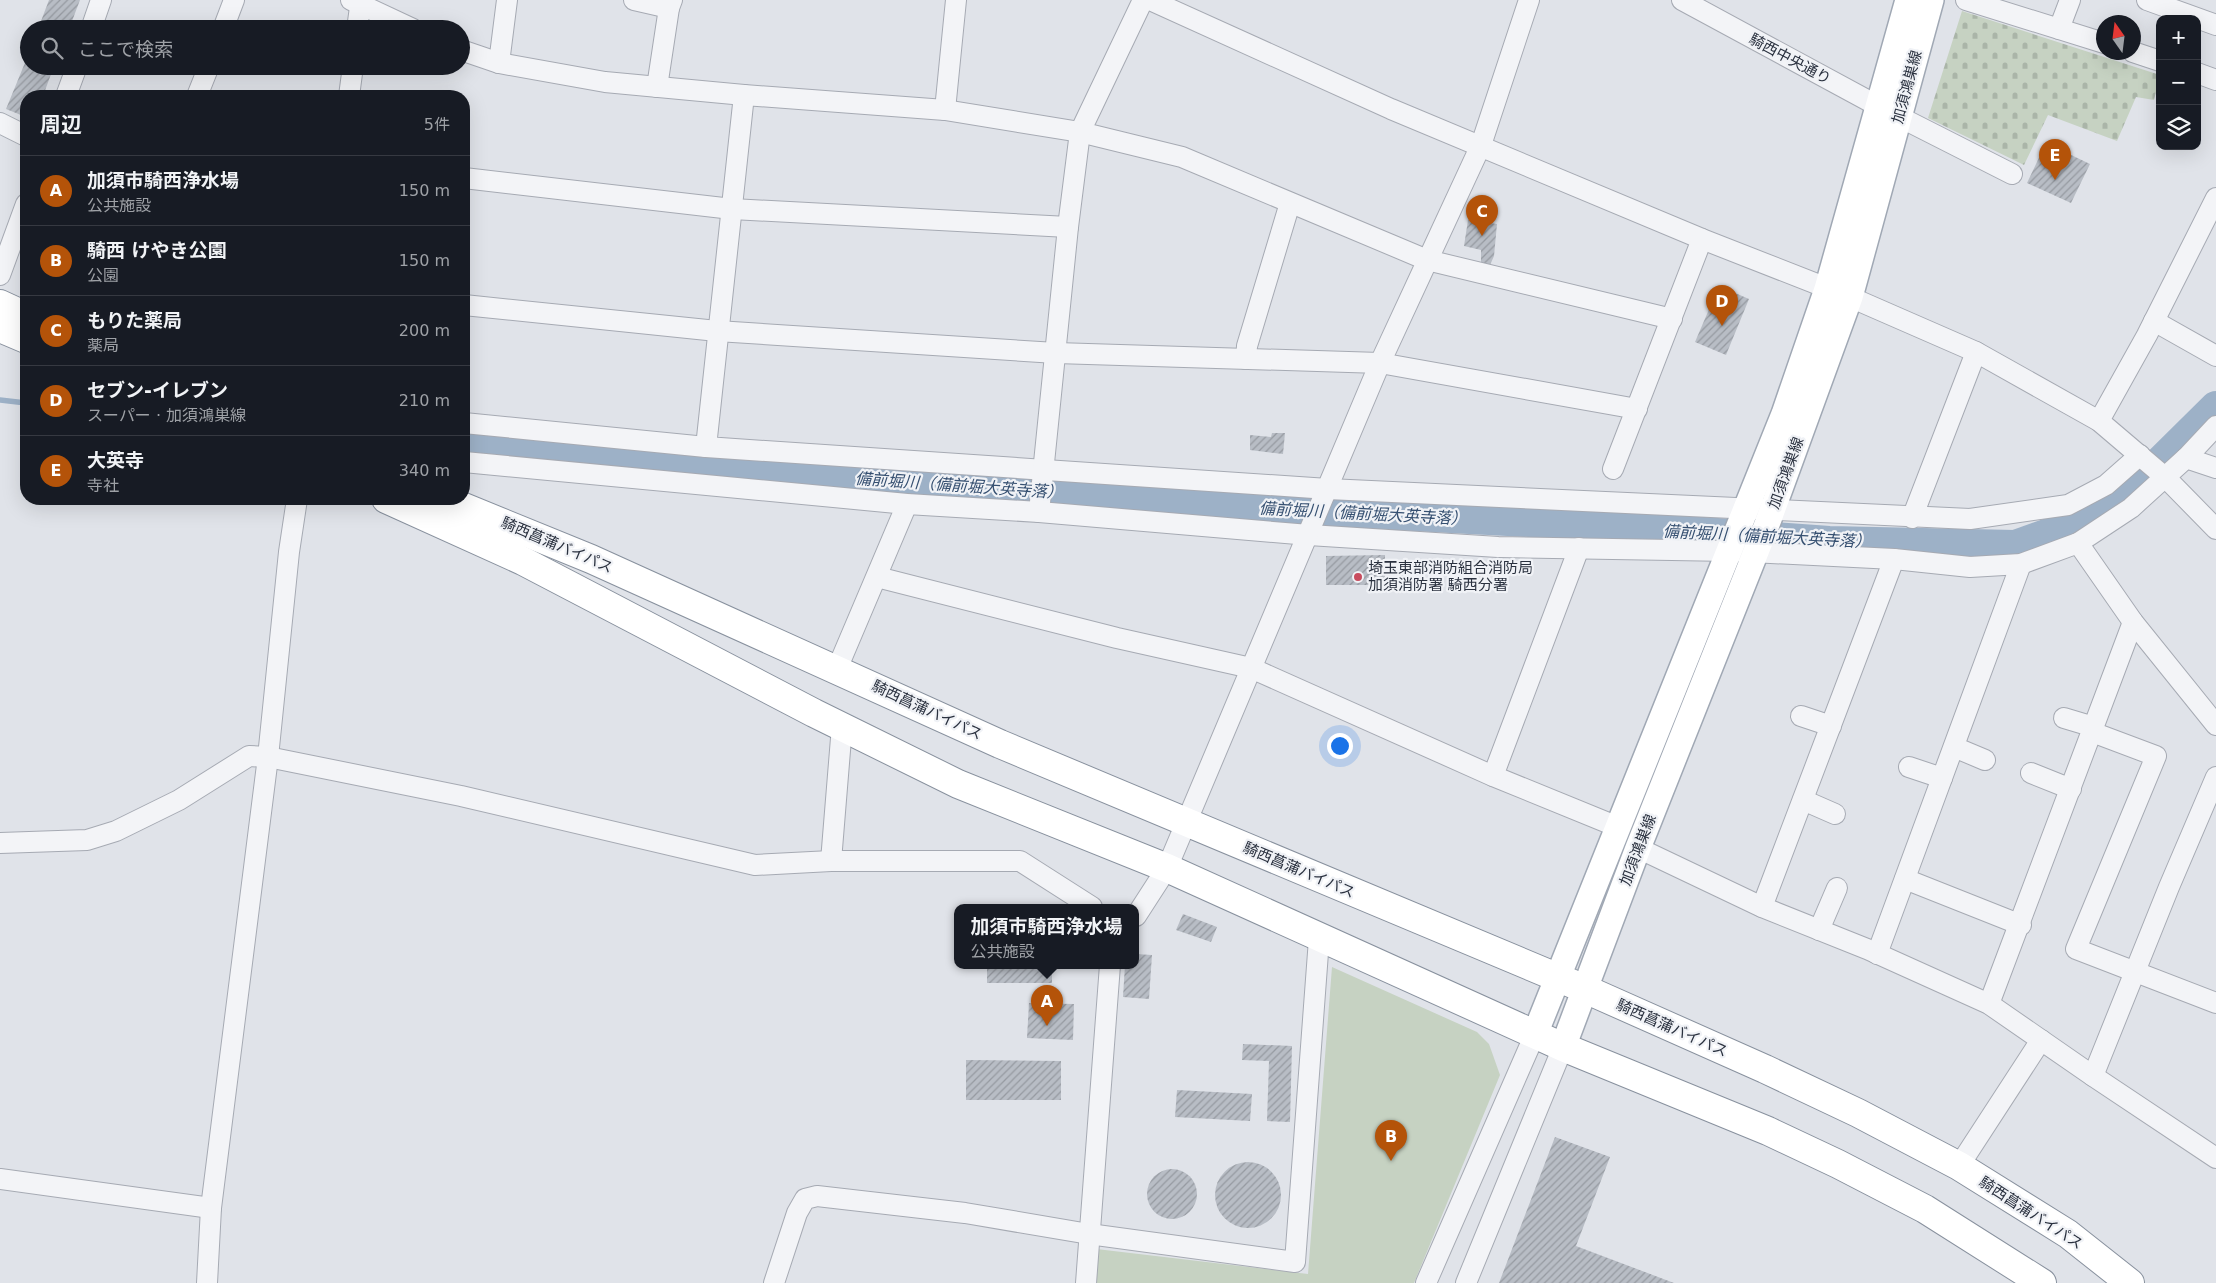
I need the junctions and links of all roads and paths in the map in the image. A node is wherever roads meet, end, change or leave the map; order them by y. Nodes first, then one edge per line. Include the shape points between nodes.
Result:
1 (101, 0) edge
2 (234, 0) edge
3 (507, 0) edge
4 (634, 0) edge
5 (956, 0) edge
6 (1142, 0) edge
7 (1150, 0) edge
8 (1530, 0) edge
9 (1682, 0) edge
10 (1908, 0) edge
11 (1930, 0) edge
12 (1966, 0) edge
13 (2070, 0) edge
14 (2147, 0) edge
15 (357, 1) edge
16 (670, 4) edge
17 (94, 20) edge
18 (226, 20) edge
19 (357, 20) edge
20 (395, 20) edge
21 (2216, 25) edge
22 (2059, 28) junction
23 (2096, 40) edge
24 (470, 53) edge
25 (2141, 55) edge
26 (2157, 60) edge
27 (499, 63) junction
28 (74, 75) edge
29 (205, 75) edge
30 (352, 75) edge
31 (2201, 75) edge
32 (2216, 80) edge
33 (657, 87) junction
34 (68, 90) edge
35 (199, 90) edge
36 (350, 90) edge
37 (744, 95) junction
38 (1878, 106) junction
39 (945, 110) junction
40 (1900, 117) junction
41 (0, 123) edge
42 (1080, 132) junction
43 (20, 133) edge
44 (1480, 145) junction
45 (2012, 174) dead end
46 (470, 179) edge
47 (2216, 198) edge
48 (1290, 202) junction
49 (732, 209) junction
50 (20, 220) edge
51 (1068, 227) junction
52 (1702, 239) junction
53 (1427, 260) junction
54 (0, 275) edge
55 (1827, 289) junction
56 (1850, 297) junction
57 (0, 304) edge
58 (470, 306) edge
59 (20, 313) edge
60 (1672, 319) junction
61 (2154, 321) junction
62 (0, 328) edge
63 (718, 331) junction
64 (20, 336) edge
65 (1976, 352) junction
66 (1056, 353) junction
67 (2216, 356) edge
68 (1246, 359) junction
69 (1380, 363) junction
70 (1637, 409) junction
71 (2099, 421) junction
72 (470, 424) edge
73 (2216, 426) edge
74 (706, 447) junction
75 (2140, 455) junction
76 (2186, 458) junction
77 (470, 463) edge
78 (2216, 468) edge
79 (1613, 469) dead end
80 (1042, 473) junction
81 (2166, 478) junction
82 (1326, 493) junction
83 (907, 504) junction
84 (296, 505) edge
85 (399, 505) edge
86 (459, 505) edge
87 (1040, 509) junction
88 (1745, 513) junction
89 (1771, 515) junction
90 (1912, 518) junction
91 (2216, 529) edge
92 (1309, 534) junction
93 (2078, 543) junction
94 (1579, 548) junction
95 (1743, 552) junction
96 (1894, 559) junction
97 (2021, 564) junction
98 (877, 577) junction
99 (2133, 622) junction
100 (1251, 668) junction
101 (836, 669) junction
102 (1801, 716) dead end
103 (2064, 718) dead end
104 (2216, 725) edge
105 (842, 726) junction
106 (1831, 726) junction
107 (2093, 730) junction
108 (1954, 747) junction
109 (268, 757) junction
110 (1985, 760) dead end
111 (1909, 767) dead end
112 (2031, 772) dead end
113 (1493, 776) junction
114 (2216, 777) edge
115 (1942, 778) junction
116 (2071, 789) junction
117 (1803, 800) junction
118 (1835, 814) dead end
119 (1186, 822) junction
120 (1618, 827) junction
121 (0, 843) edge
122 (1638, 848) junction
123 (831, 861) junction
124 (1167, 868) junction
125 (1905, 879) junction
126 (1837, 888) dead end
127 (1087, 904) edge
128 (1762, 907) junction
129 (1139, 911) edge
130 (2021, 925) junction
131 (1819, 930) junction
132 (1319, 939) junction
133 (1877, 954) junction
134 (1110, 969) edge
135 (2136, 972) junction
136 (1559, 978) junction
137 (1584, 989) junction
138 (2216, 1003) edge
139 (1989, 1004) junction
140 (1534, 1034) junction
141 (2041, 1040) junction
142 (1563, 1047) junction
143 (2093, 1076) junction
144 (2216, 1158) edge
145 (1959, 1166) junction
146 (0, 1179) edge
147 (211, 1208) junction
148 (1089, 1234) junction
149 (208, 1283) edge
150 (774, 1283) edge
151 (1086, 1283) edge
152 (1426, 1283) edge
153 (1466, 1283) edge
154 (2042, 1283) edge
155 (2130, 1283) edge

1 - 17 street
2 - 18 street
3 - 27 street
4 - 16 street
5 - 39 street
6 - 42 street
7 - 44 street
8 - 44 street
9 - 38 street, 騎西中央通り
10 - 38 main road, 加須鴻巣線
11 - 40 main road, 加須鴻巣線
12 - 22 street
13 - 22 street
14 - 21 street
15 - 19 street
15 - 20 street
16 - 33 street
22 - 23 street
24 - 27 street
25 - 26 street
27 - 33 street via 606,82
28 - 34 street
29 - 35 street
30 - 36 street
31 - 32 street
33 - 37 street
37 - 39 street
37 - 49 street
38 - 40 street, 騎西中央通り
38 - 55 main road, 加須鴻巣線
39 - 42 street
40 - 45 street, 騎西中央通り
40 - 56 main road, 加須鴻巣線
41 - 43 street
42 - 48 street via 1182,157
42 - 51 street
44 - 52 street
44 - 53 street
46 - 49 street
47 - 61 street
48 - 53 street
48 - 68 street
49 - 51 street
49 - 63 street
50 - 54 street
51 - 66 street
52 - 55 street
52 - 60 street
53 - 60 street
53 - 69 street
55 - 56 street
55 - 88 main road, 加須鴻巣線 via 1784,414
56 - 65 street
56 - 89 main road, 加須鴻巣線
57 - 59 highway
58 - 63 street
60 - 70 street
61 - 67 street
61 - 71 street
62 - 64 highway
63 - 66 street
63 - 74 street
65 - 71 street
65 - 90 street
66 - 68 street
66 - 80 street
68 - 69 street
69 - 70 street
69 - 82 street
70 - 79 street
71 - 75 street
72 - 74 street
73 - 76 street
74 - 80 street
75 - 81 street
75 - 90 street via 2106,485 2068,505 1970,519
76 - 78 street
76 - 81 street
77 - 83 street
80 - 82 street
80 - 87 street
81 - 91 street
81 - 93 street via 2131,508
82 - 88 street
82 - 92 street
83 - 87 street
83 - 98 street
84 - 109 street
85 - 105 highway, 騎西菖蒲バイパス via 523,562
86 - 101 highway, 騎西菖蒲バイパス via 591,559
87 - 92 street
88 - 89 street
88 - 95 main road, 加須鴻巣線
89 - 90 street
89 - 95 main road, 加須鴻巣線
92 - 94 street via 1498,547
92 - 100 street
93 - 97 street
93 - 99 street
94 - 95 street
94 - 113 street
95 - 96 street
95 - 120 main road, 加須鴻巣線
95 - 122 main road, 加須鴻巣線
96 - 97 street via 1970,568
96 - 106 street
97 - 108 street
98 - 100 street via 1117,638
98 - 101 street
99 - 104 street
99 - 107 street
100 - 113 street
100 - 119 street
101 - 119 highway, 騎西菖蒲バイパス via 1000,744
102 - 106 street
103 - 107 street
105 - 123 street
105 - 124 highway, 騎西菖蒲バイパス via 958,784
106 - 117 street
107 - 116 street
107 - 135 street via 2156,756 2076,949
108 - 110 street
108 - 115 street
109 - 121 street via 249,756 178,800 116,831 87,840
109 - 123 street via 462,796 755,865
109 - 147 street
111 - 115 street
112 - 116 street
113 - 120 street
114 - 135 street via 2168,887
115 - 125 street
116 - 130 street
117 - 118 street
117 - 128 street
119 - 124 street
119 - 136 highway, 騎西菖蒲バイパス
120 - 136 main road, 加須鴻巣線
122 - 128 street
122 - 137 main road, 加須鴻巣線
123 - 127 street via 1020,861
124 - 129 street
124 - 132 highway, 騎西菖蒲バイパス
125 - 130 street
125 - 133 street
126 - 131 street
128 - 131 street
130 - 139 street
131 - 133 street
132 - 140 highway, 騎西菖蒲バイパス
132 - 148 street via 1295,1262
133 - 139 street
134 - 148 street
135 - 138 street
135 - 143 street
136 - 137 highway, 騎西菖蒲バイパス
136 - 140 main road, 加須鴻巣線
137 - 142 main road, 加須鴻巣線
137 - 145 highway, 騎西菖蒲バイパス via 1858,1113
139 - 141 street
140 - 142 highway, 騎西菖蒲バイパス
140 - 152 street
141 - 143 street
141 - 145 street
142 - 153 street
142 - 154 highway, 騎西菖蒲バイパス via 1768,1131 1838,1164 1925,1209
143 - 144 street
145 - 155 highway, 騎西菖蒲バイパス via 2068,1234
146 - 147 street
147 - 149 street
148 - 150 street via 966,1213 817,1196 805,1198 797,1213
148 - 151 street

